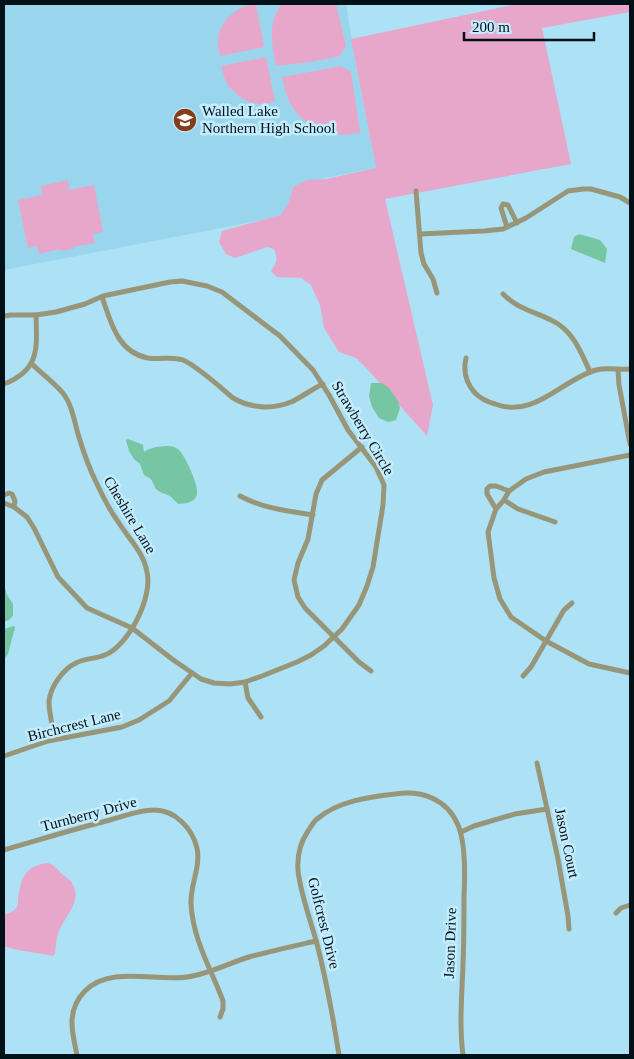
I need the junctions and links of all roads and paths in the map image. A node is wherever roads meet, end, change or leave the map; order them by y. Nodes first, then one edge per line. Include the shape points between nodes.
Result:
1 (416, 191) dead end
2 (630, 203) edge
3 (517, 223) junction
4 (507, 227) junction
5 (420, 234) junction
6 (437, 293) dead end
7 (503, 294) dead end
8 (102, 297) junction
9 (36, 315) junction
10 (4, 316) edge
11 (466, 358) dead end
12 (32, 364) junction
13 (630, 369) edge
14 (618, 370) junction
15 (590, 372) junction
16 (4, 384) edge
17 (323, 384) junction
18 (630, 444) edge
19 (362, 447) junction
20 (630, 455) edge
21 (508, 491) junction
22 (4, 495) edge
23 (240, 496) dead end
24 (504, 500) junction
25 (4, 503) edge
26 (14, 506) junction
27 (496, 509) junction
28 (313, 515) junction
29 (555, 522) dead end
30 (572, 603) dead end
31 (132, 628) junction
32 (334, 636) junction
33 (546, 641) junction
34 (371, 671) dead end
35 (192, 673) junction
36 (630, 673) edge
37 (523, 676) dead end
38 (245, 682) junction
39 (261, 717) dead end
40 (55, 739) junction
41 (4, 756) edge
42 (537, 763) dead end
43 (360, 800) joint
44 (547, 809) junction
45 (460, 832) junction
46 (4, 850) edge
47 (630, 905) edge
48 (616, 913) dead end
49 (570, 929) dead end
50 (316, 941) junction
51 (210, 971) junction
52 (220, 1017) dead end
53 (77, 1055) edge
54 (340, 1055) edge
55 (463, 1055) edge

1 - 5 street
2 - 3 street via 591,189 568,191
3 - 4 street
3 - 4 street via 508,205 503,204 501,208
4 - 5 street
5 - 6 street via 424,264
7 - 15 street via 517,306 551,320 567,331 583,354
8 - 9 street, Strawberry Circle via 65,310
8 - 17 street, Strawberry Circle via 170,282 207,286 222,292 280,336
8 - 17 street via 113,330 126,347 143,356 173,357 190,363 240,402 259,407 282,405
9 - 10 street, Strawberry Circle
9 - 12 street via 36,348
11 - 15 street via 468,385 477,395 501,407 541,401
12 - 16 street via 24,373
12 - 31 street, Cheshire Lane via 62,392 106,504 140,553 148,572 145,602
13 - 14 street
14 - 15 street
14 - 18 street
17 - 19 street, Strawberry Circle via 341,418
19 - 28 street via 322,480
19 - 32 street, Strawberry Circle via 384,485 383,505 367,586 359,605
20 - 21 street via 544,472
21 - 24 street
21 - 27 street via 496,486 487,489
22 - 26 street, Strawberry Circle via 12,494
23 - 28 street via 252,503
24 - 27 street
24 - 29 street via 518,509
25 - 26 street, Strawberry Circle
26 - 31 street, Strawberry Circle via 27,517 58,577 75,596 88,608
27 - 33 street via 488,532 500,599 511,617
28 - 32 street via 298,563 295,588 305,608
30 - 33 street via 564,610
31 - 35 street, Strawberry Circle
31 - 40 street, Cheshire Lane via 112,652 74,663 58,678 49,702
32 - 34 street
32 - 38 street, Strawberry Circle via 311,655
33 - 36 street via 589,664
33 - 37 street
35 - 38 street, Strawberry Circle via 214,683
35 - 40 street, Birchcrest Lane via 169,700 139,720 122,727
38 - 39 street via 248,698
40 - 41 street, Birchcrest Lane
42 - 44 street, Jason Court
43 - 45 street, Jason Drive via 411,792 426,795 445,806
43 - 50 street, Golfcrest Drive via 337,806 316,820 299,849 300,881
44 - 45 street via 515,814
44 - 49 street, Jason Court
45 - 55 street, Jason Drive via 464,876
46 - 51 street, Turnberry Drive via 140,812 154,810 176,817 193,836 196,847 198,860 192,890 192,918
47 - 48 street
50 - 51 street via 249,957
50 - 54 street, Golfcrest Drive
51 - 52 street, Turnberry Drive via 223,1001
51 - 53 street via 172,979 118,976 88,987 72,1013 72,1035

